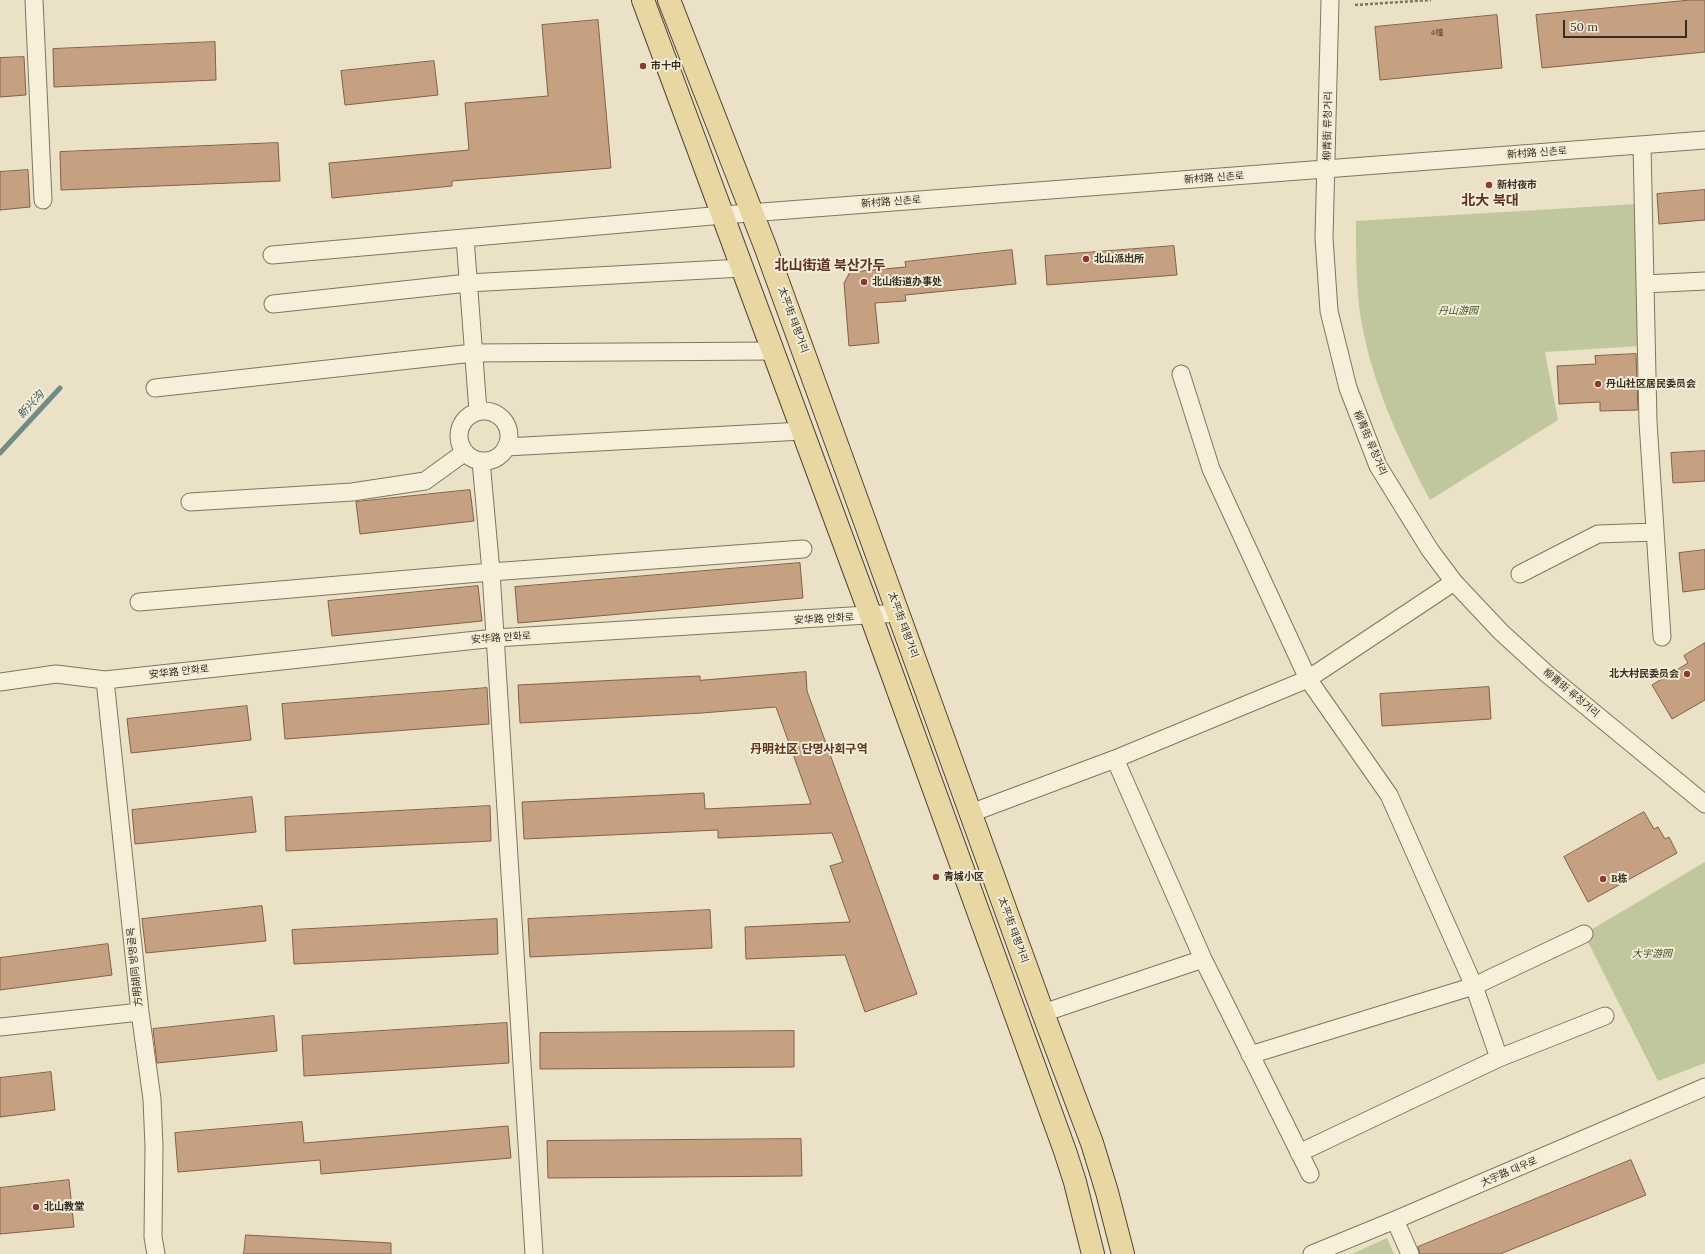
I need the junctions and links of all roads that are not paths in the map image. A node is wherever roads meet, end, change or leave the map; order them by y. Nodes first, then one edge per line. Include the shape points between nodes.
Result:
1 (34, 0) edge
2 (643, 0) edge
3 (670, 0) edge
4 (1330, 0) edge
5 (1705, 140) edge
6 (1642, 145) junction
7 (1327, 169) junction
8 (43, 200) dead end
9 (751, 213) junction
10 (723, 215) junction
11 (465, 238) junction
12 (272, 255) dead end
13 (742, 268) junction
14 (1705, 281) edge
15 (468, 283) junction
16 (1645, 284) junction
17 (273, 304) dead end
18 (773, 351) junction
19 (473, 352) junction
20 (1181, 374) dead end
21 (154, 388) dead end
22 (478, 411) junction
23 (802, 431) junction
24 (506, 447) junction
25 (465, 452) junction
26 (481, 461) junction
27 (190, 502) dead end
28 (1655, 532) junction
29 (803, 549) dead end
30 (491, 572) junction
31 (1520, 574) dead end
32 (1454, 582) junction
33 (138, 602) dead end
34 (899, 613) junction
35 (871, 616) junction
36 (1662, 637) dead end
37 (495, 638) junction
38 (1308, 679) junction
39 (105, 680) junction
40 (0, 682) edge
41 (1115, 759) junction
42 (1705, 804) edge
43 (971, 813) junction
44 (1584, 934) dead end
45 (1203, 959) junction
46 (1474, 986) junction
47 (140, 1012) junction
48 (1043, 1013) junction
49 (1605, 1016) dead end
50 (0, 1027) edge
51 (1250, 1055) junction
52 (1499, 1058) junction
53 (1705, 1087) edge
54 (1299, 1153) junction
55 (1310, 1174) dead end
56 (1396, 1220) junction
57 (156, 1254) edge
58 (534, 1254) edge
59 (1092, 1254) edge
60 (1124, 1254) edge
61 (1312, 1254) edge
62 (1410, 1254) edge

1 - 8 street
2 - 10 main road
3 - 9 main road, 太平街 태평거리
4 - 7 street, 柳青街 류청거리
5 - 6 street, 新村路 신촌로
6 - 7 street, 新村路 신촌로
6 - 16 street
7 - 9 street, 新村路 신촌로
7 - 32 street, 柳青街 류청거리 via 1324,238 1329,311 1348,388 1378,466 1430,550
9 - 10 street, 新村路 신촌로
9 - 34 main road, 太平街 태평거리
10 - 11 street, 新村路 신촌로
10 - 13 main road
11 - 12 street, 新村路 신촌로
11 - 15 street
13 - 15 street
13 - 18 main road
14 - 16 street
15 - 17 street
15 - 19 street
16 - 28 street via 1648,422
18 - 19 street
18 - 23 main road
19 - 21 street
19 - 22 street
20 - 38 street via 1211,468
22 - 24 street via 494,413 506,424 509,439
22 - 25 street via 470,414 460,428 459,440
23 - 24 street
23 - 35 main road
24 - 26 street via 496,458
25 - 26 street
25 - 27 street via 426,481 352,492
26 - 30 street
28 - 31 street via 1598,534
28 - 36 street
29 - 30 street
30 - 33 street
30 - 37 street
32 - 38 street
32 - 42 street, 柳青街 류청거리 via 1501,632 1536,663
34 - 35 street, 安华路 안화로
34 - 43 main road, 太平街 태평거리
35 - 37 street, 安华路 안화로
35 - 59 main road via 1065,1151
37 - 39 street, 安华路 안화로
37 - 58 street
38 - 41 street
38 - 46 street via 1389,795
39 - 40 street, 安华路 안화로 via 56,674
39 - 47 street, 方明胡同 방명골목
41 - 43 street
41 - 45 street
43 - 48 main road, 太平街 태평거리
44 - 46 street
45 - 48 street
45 - 51 street
46 - 51 street
46 - 52 street
47 - 50 street
47 - 57 street, 方明胡同 방명골목 via 152,1099 153,1237
48 - 60 main road, 太平街 태평거리 via 1097,1157
49 - 52 street
51 - 54 street
52 - 54 street
53 - 56 street, 大宇路 대우로
54 - 55 street
56 - 61 street, 大宇路 대우로
56 - 62 street

